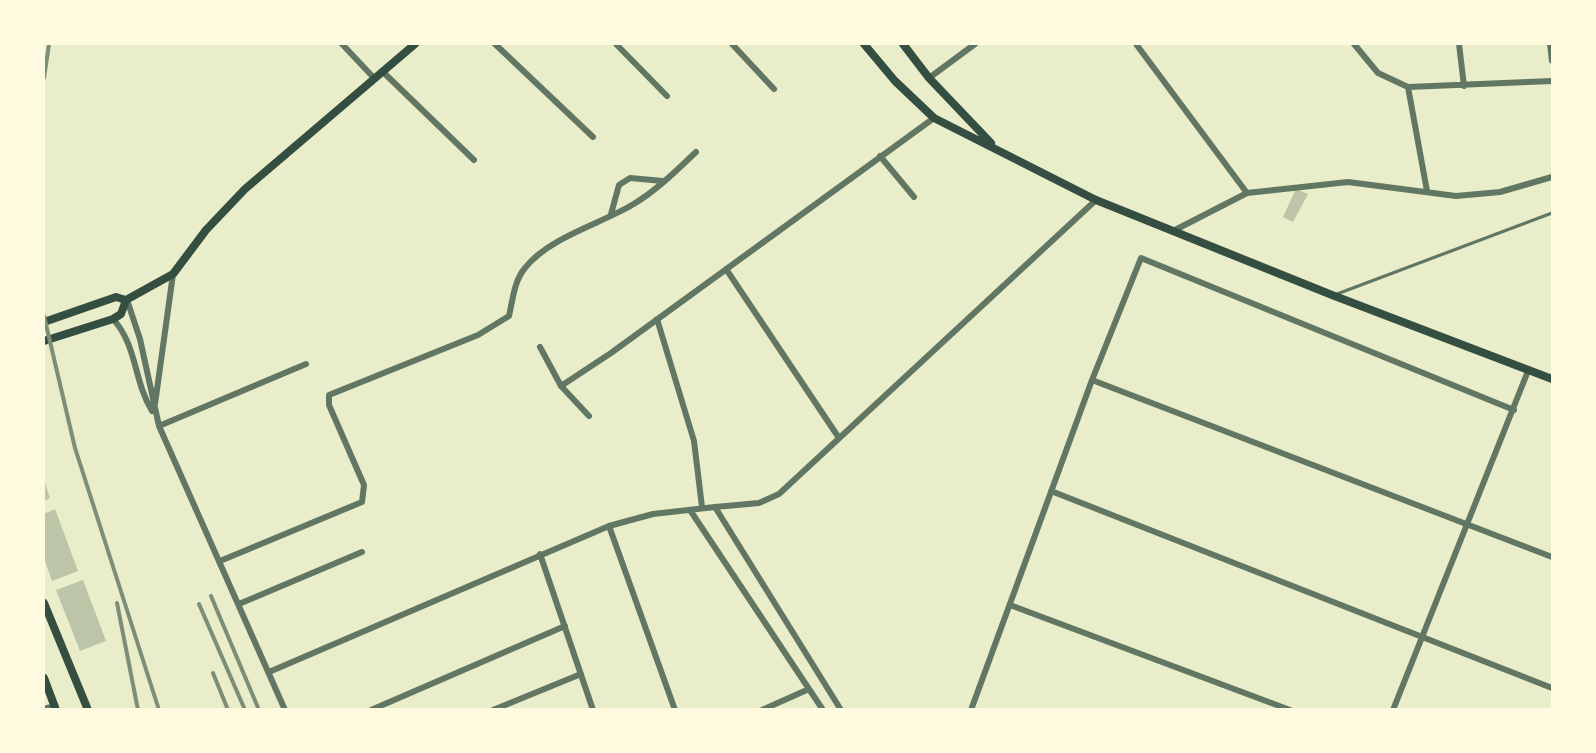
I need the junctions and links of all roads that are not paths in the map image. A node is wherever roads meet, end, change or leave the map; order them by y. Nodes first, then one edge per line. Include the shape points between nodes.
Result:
1 (342, 44) edge
2 (415, 44) edge
3 (495, 44) edge
4 (616, 44) edge
5 (732, 44) edge
6 (864, 44) edge
7 (903, 44) edge
8 (975, 44) edge
9 (1136, 44) edge
10 (1354, 44) edge
11 (1459, 44) edge
12 (1550, 44) edge
13 (1552, 61) edge
14 (382, 71) junction
15 (374, 78) junction
16 (929, 78) junction
17 (1552, 81) edge
18 (1464, 86) junction
19 (1408, 87) junction
20 (774, 89) dead end
21 (667, 96) dead end
22 (934, 118) junction
23 (593, 137) dead end
24 (996, 147) junction
25 (696, 153) dead end
26 (880, 156) junction
27 (474, 160) dead end
28 (1552, 177) edge
29 (663, 182) junction
30 (1426, 191) junction
31 (1247, 194) junction
32 (914, 197) dead end
33 (1096, 200) junction
34 (1552, 213) edge
35 (611, 214) junction
36 (1172, 231) junction
37 (726, 269) junction
38 (173, 274) junction
39 (1332, 295) junction
40 (126, 300) junction
41 (657, 319) junction
42 (113, 320) junction
43 (44, 322) edge
44 (44, 341) edge
45 (540, 347) dead end
46 (306, 364) dead end
47 (1528, 371) junction
48 (1552, 379) edge
49 (1092, 380) junction
50 (561, 386) junction
51 (1514, 410) junction
52 (154, 413) junction
53 (589, 417) dead end
54 (159, 426) junction
55 (839, 438) junction
56 (1051, 491) junction
57 (702, 507) junction
58 (715, 507) junction
59 (690, 510) junction
60 (1467, 524) junction
61 (609, 526) junction
62 (362, 552) dead end
63 (540, 554) junction
64 (1552, 557) edge
65 (220, 561) junction
66 (44, 603) edge
67 (239, 604) junction
68 (1010, 605) junction
69 (565, 626) junction
70 (1421, 636) junction
71 (268, 672) junction
72 (581, 674) junction
73 (44, 678) edge
74 (1552, 688) edge
75 (810, 689) junction
76 (56, 708) edge
77 (44, 709) edge
78 (820, 709) edge
79 (88, 710) edge
80 (285, 710) edge
81 (371, 710) edge
82 (493, 710) edge
83 (593, 710) edge
84 (675, 710) edge
85 (762, 710) edge
86 (842, 710) edge
87 (971, 710) edge
88 (1290, 710) edge
89 (1393, 710) edge

1 - 15 street
2 - 14 main road
3 - 23 street
4 - 21 street
5 - 20 street
6 - 22 main road
7 - 16 main road
8 - 16 street
9 - 31 street
10 - 19 street via 1378,73
11 - 18 street
12 - 13 street
14 - 15 main road
14 - 27 street
15 - 38 main road via 245,189 206,230
16 - 24 main road
17 - 18 street
18 - 19 street
19 - 30 street
22 - 24 main road
22 - 26 street
24 - 33 main road
25 - 29 street
26 - 32 street
26 - 37 street
28 - 30 street via 1500,192 1456,196
29 - 35 street via 629,207
29 - 35 street via 630,178 619,185
30 - 31 street via 1348,182
31 - 36 street
33 - 36 main road
33 - 55 street
34 - 39 lane
35 - 65 street via 536,256 516,284 509,316 478,335 329,395 329,405 364,485 362,502
36 - 39 main road
37 - 41 street
37 - 55 street
38 - 40 main road
38 - 52 street
39 - 47 main road
40 - 42 main road via 121,314
40 - 43 main road via 116,297
40 - 52 street via 140,339
41 - 50 street
41 - 57 street via 694,441
42 - 44 main road
42 - 52 street via 132,353
45 - 50 street
46 - 54 street
47 - 48 main road
47 - 51 street
49 - 51 street via 1141,258
49 - 56 street
49 - 60 street
50 - 53 street
51 - 60 street
52 - 54 street
54 - 65 street
55 - 58 street via 778,494 759,503
56 - 68 street
56 - 70 street
57 - 58 street
57 - 59 street
58 - 86 street
59 - 61 street via 653,514
59 - 75 street
60 - 64 street
60 - 70 street
61 - 63 street
61 - 84 street
62 - 67 street
63 - 69 street
63 - 71 street
65 - 67 street
66 - 79 main road
67 - 71 street
68 - 87 street
68 - 88 street
69 - 72 street
69 - 81 street
70 - 74 street
70 - 89 street
71 - 80 street
72 - 82 street
72 - 83 street
73 - 76 main road
75 - 78 street
75 - 85 street
76 - 77 street

